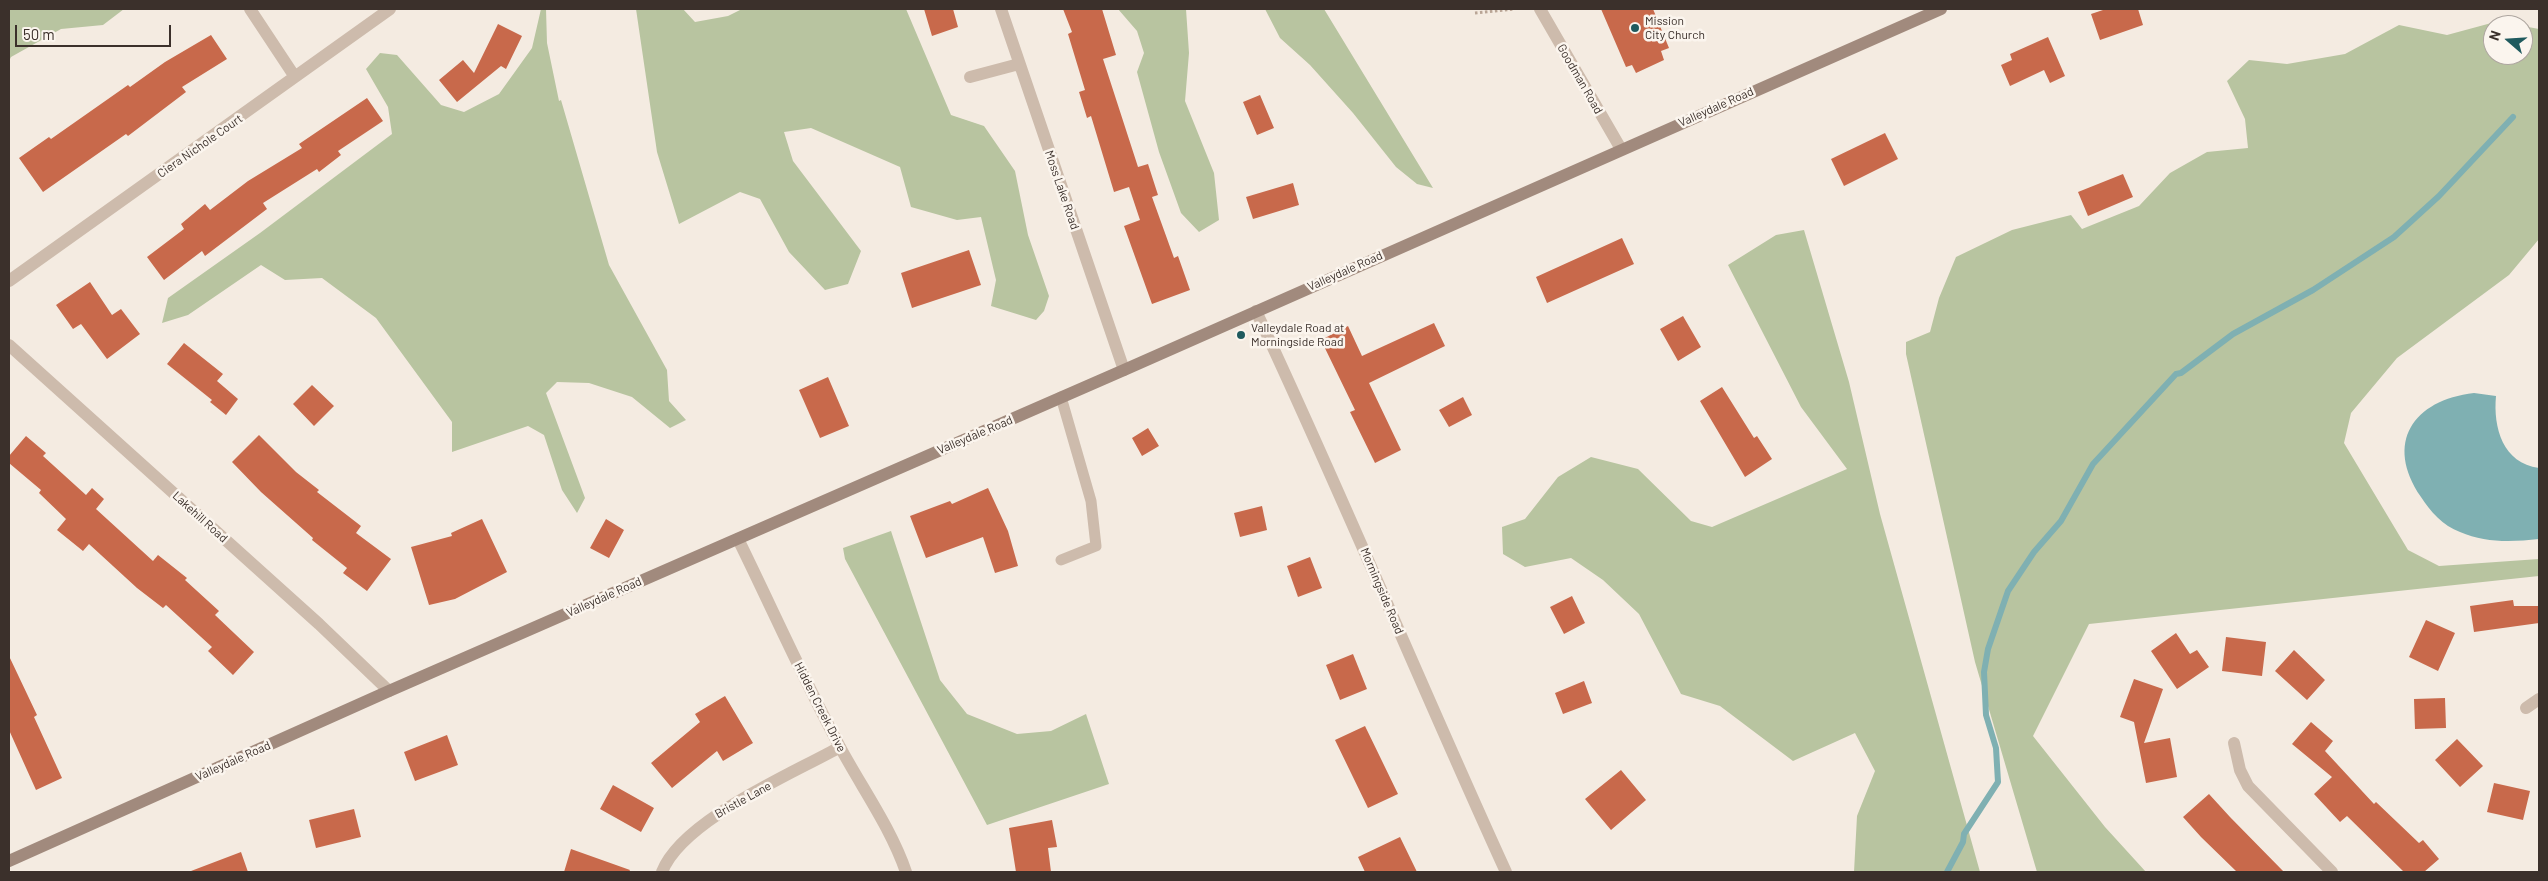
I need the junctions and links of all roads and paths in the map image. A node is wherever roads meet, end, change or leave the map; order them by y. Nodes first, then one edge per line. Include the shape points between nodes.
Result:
1 (250, 9) edge
2 (390, 9) edge
3 (1001, 9) edge
4 (1514, 9) edge
5 (1540, 9) edge
6 (1941, 9) edge
7 (1475, 13) dead end
8 (1019, 64) junction
9 (296, 77) junction
10 (970, 77) dead end
11 (1621, 149) junction
12 (9, 282) edge
13 (1256, 311) junction
14 (9, 345) edge
15 (1124, 370) junction
16 (1062, 397) junction
17 (738, 539) junction
18 (1061, 560) dead end
19 (389, 691) junction
20 (2539, 699) edge
21 (2526, 708) dead end
22 (2234, 743) dead end
23 (840, 747) junction
24 (9, 861) edge
25 (662, 872) edge
26 (906, 872) edge
27 (1506, 872) edge
28 (2332, 872) edge

1 - 9 street
2 - 9 street, Ciera Nichole Court
3 - 8 street, Moss Lake Road
4 - 7 path
5 - 11 street, Goodman Road
6 - 11 street, Valleydale Road
8 - 10 street
8 - 15 street, Moss Lake Road
9 - 12 street, Ciera Nichole Court
11 - 13 street, Valleydale Road
13 - 15 street, Valleydale Road
13 - 27 street, Morningside Road via 1361,540 1443,734
14 - 19 street, Lakehill Road
15 - 16 street, Valleydale Road
16 - 17 street, Valleydale Road
16 - 18 lane via 1091,501 1096,546
17 - 19 street, Valleydale Road
17 - 23 street, Hidden Creek Drive
19 - 24 street, Valleydale Road
20 - 21 street
22 - 28 street via 2240,770 2248,786
23 - 25 street, Bristle Lane via 715,814 685,840
23 - 26 street, Hidden Creek Drive

